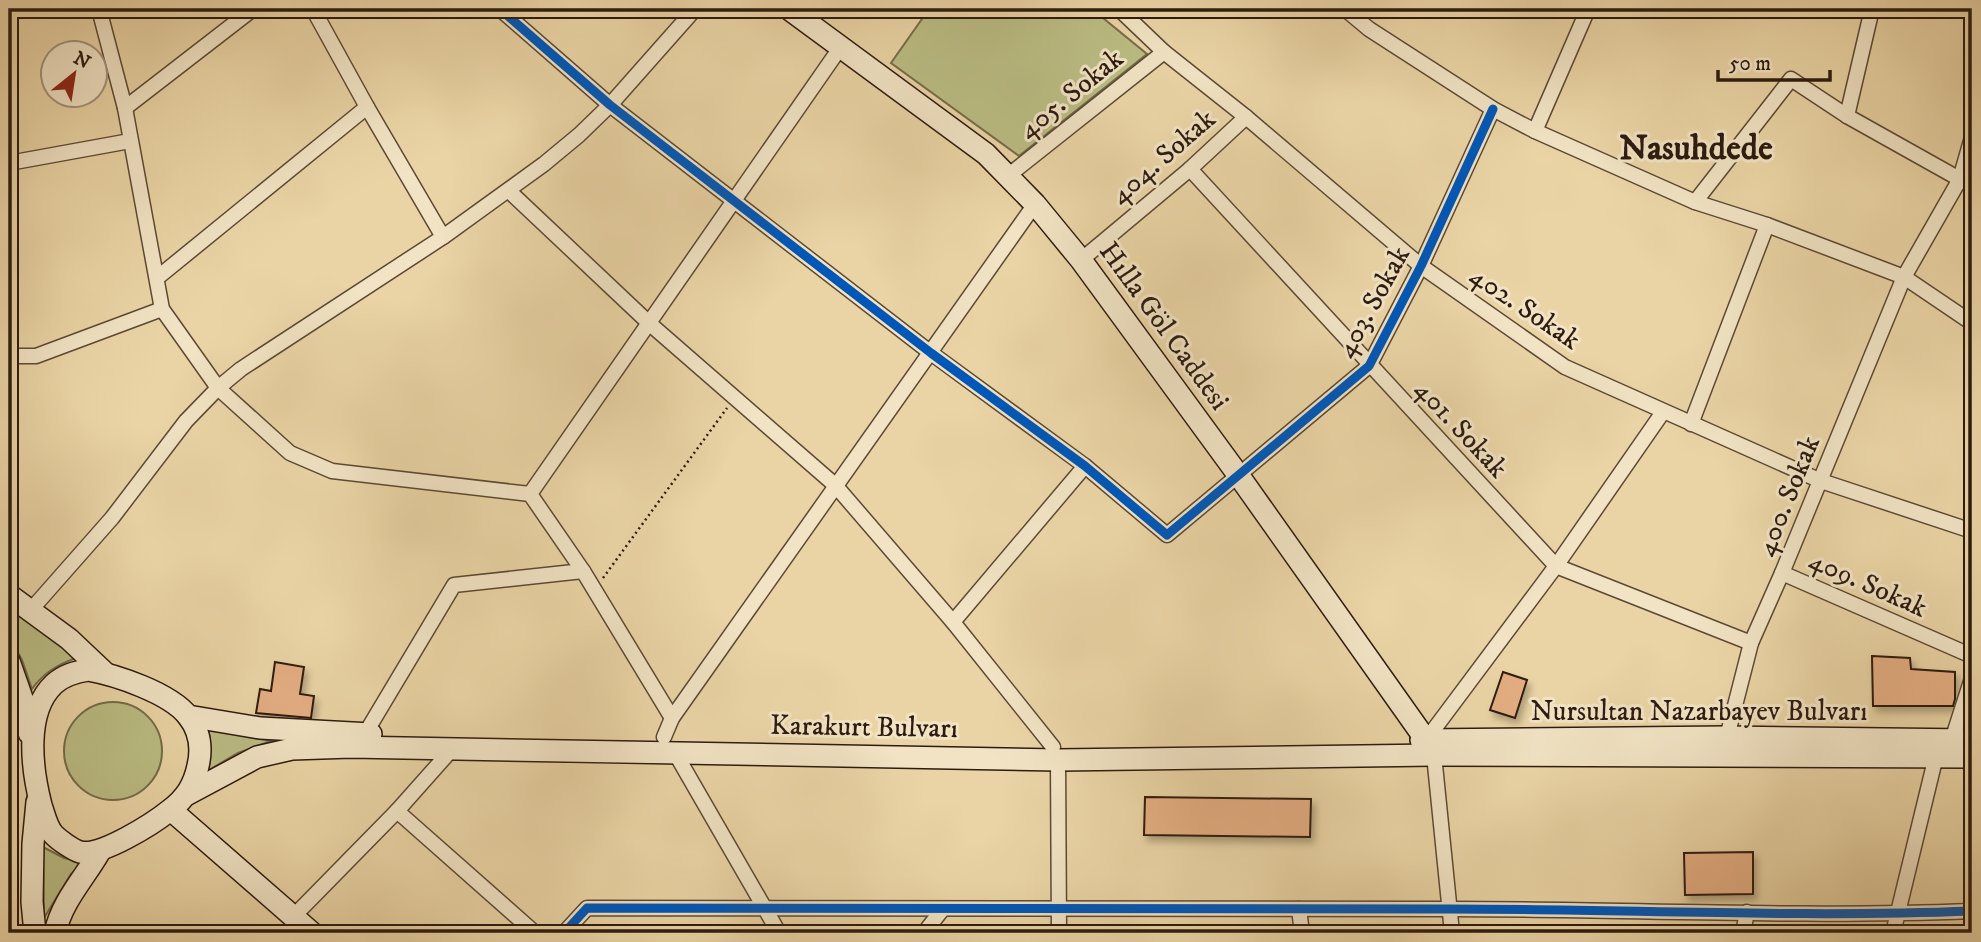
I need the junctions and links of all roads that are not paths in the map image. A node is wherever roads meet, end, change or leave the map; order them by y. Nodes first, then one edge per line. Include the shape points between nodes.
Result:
1 (99, 9) edge
2 (253, 9) edge
3 (313, 9) edge
4 (500, 9) edge
5 (695, 9) edge
6 (789, 9) edge
7 (1119, 9) edge
8 (1345, 9) edge
9 (1588, 9) edge
10 (1869, 10) edge
11 (840, 48) junction
12 (1164, 52) junction
13 (610, 105) junction
14 (367, 107) junction
15 (125, 108) junction
16 (1493, 109) junction
17 (1847, 116) junction
18 (1246, 117) junction
19 (1535, 131) junction
20 (1972, 137) edge
21 (130, 141) junction
22 (9, 163) edge
23 (1190, 169) junction
24 (1009, 175) junction
25 (1966, 182) edge
26 (509, 191) junction
27 (735, 201) junction
28 (1695, 202) junction
29 (1035, 204) junction
30 (1767, 225) junction
31 (443, 237) junction
32 (1081, 260) junction
33 (1421, 266) junction
34 (1904, 277) junction
35 (157, 278) junction
36 (162, 309) junction
37 (1972, 323) edge
38 (650, 324) junction
39 (931, 353) junction
40 (9, 356) edge
41 (1369, 366) junction
42 (218, 387) junction
43 (1663, 412) junction
44 (1691, 424) junction
45 (1085, 466) junction
46 (1238, 476) junction
47 (1821, 481) junction
48 (835, 485) junction
49 (530, 494) junction
50 (1972, 531) edge
51 (1556, 566) junction
52 (583, 571) junction
53 (1782, 573) junction
54 (9, 595) edge
55 (30, 611) junction
56 (953, 622) junction
57 (1751, 643) junction
58 (1972, 656) edge
59 (9, 661) edge
60 (105, 673) junction
61 (1972, 678) edge
62 (188, 716) junction
63 (365, 734) junction
64 (670, 736) junction
65 (1727, 737) junction
66 (1962, 740) edge
67 (453, 748) junction
68 (1430, 748) junction
69 (32, 753) junction
70 (1056, 754) junction
71 (1936, 756) junction
72 (1972, 757) edge
73 (37, 790) junction
74 (188, 794) junction
75 (171, 810) junction
76 (397, 811) junction
77 (100, 851) junction
78 (1060, 909) junction
79 (1299, 909) junction
80 (1450, 909) junction
81 (765, 910) junction
82 (942, 910) junction
83 (1972, 911) edge
84 (1747, 912) junction
85 (1897, 914) junction
86 (293, 917) junction
87 (35, 933) edge
88 (55, 933) edge
89 (312, 933) edge
90 (535, 933) edge
91 (564, 933) edge
92 (779, 933) edge
93 (924, 933) edge
94 (1059, 933) edge
95 (1302, 933) edge
96 (1452, 933) edge
97 (1743, 933) edge
98 (1893, 933) edge

1 - 15 street
2 - 15 street
3 - 14 street
4 - 13 street
5 - 13 street
6 - 11 main road, Hılla Göl Caddesi
7 - 12 street, 402. Sokak
8 - 16 street
9 - 19 street
10 - 17 street
11 - 24 main road, Hılla Göl Caddesi
11 - 27 street
12 - 18 street, 402. Sokak
12 - 24 street, 405. Sokak
13 - 26 street
13 - 27 street
14 - 31 street
14 - 35 street
15 - 21 street
16 - 19 street
16 - 33 street, 403. Sokak
17 - 25 street
17 - 28 street via 1791,79
18 - 23 street, 404. Sokak
18 - 33 street, 402. Sokak
19 - 28 street
20 - 25 street, 400. Sokak
21 - 22 street
21 - 35 street
23 - 32 street, 404. Sokak
23 - 41 street, 401. Sokak
24 - 29 main road, Hılla Göl Caddesi
25 - 34 street, 400. Sokak
26 - 31 street
26 - 38 street
27 - 38 street
27 - 39 street
28 - 30 street
29 - 32 main road, Hılla Göl Caddesi
29 - 39 street
30 - 34 street
30 - 44 street
31 - 42 street
32 - 46 main road, Hılla Göl Caddesi
33 - 41 street, 403. Sokak
33 - 43 street, 402. Sokak via 1565,367
34 - 37 street
34 - 47 street, 400. Sokak
35 - 36 street
36 - 40 street via 36,356
36 - 42 street
38 - 48 street
38 - 49 street
39 - 45 street
39 - 48 street
41 - 46 street, 403. Sokak
41 - 51 street, 401. Sokak
42 - 49 street via 290,453 332,471
42 - 55 street
43 - 44 street, 402. Sokak
43 - 51 street
44 - 47 street, 402. Sokak
45 - 46 street, 403. Sokak via 1167,536
45 - 56 street
46 - 68 main road, Hılla Göl Caddesi
47 - 50 street, 402. Sokak
47 - 53 street, 400. Sokak
48 - 56 street
48 - 64 street
49 - 52 street
51 - 57 street, 401. Sokak
51 - 68 street
52 - 63 street via 454,585
52 - 64 street
53 - 57 street, 400. Sokak
53 - 58 street, 409. Sokak
54 - 55 main road
55 - 60 main road
56 - 70 street
57 - 65 street, 400. Sokak
59 - 69 main road via 24,704
60 - 62 main road via 170,701
60 - 69 main road via 69,673 54,684 39,710
61 - 66 street
62 - 63 main road, Karakurt Bulvarı via 260,728
62 - 74 main road via 200,738 201,754
63 - 64 main road, Karakurt Bulvarı
64 - 67 main road, Karakurt Bulvarı
64 - 70 main road, Karakurt Bulvarı
64 - 81 street
65 - 66 main road, Nursultan Nazarbayev Bulvarı
65 - 68 main road, Nursultan Nazarbayev Bulvarı
67 - 74 main road, Karakurt Bulvarı via 292,749 257,757
67 - 76 street
68 - 70 main road, Karakurt Bulvarı
68 - 71 main road, Nursultan Nazarbayev Bulvarı
68 - 80 street
69 - 73 main road
70 - 78 street
71 - 72 main road, Nursultan Nazarbayev Bulvarı
71 - 85 street
73 - 77 main road via 52,834 81,852
73 - 87 main road
74 - 75 main road
75 - 77 main road
75 - 86 main road
76 - 86 street
76 - 90 street
77 - 88 main road via 66,902
78 - 79 street
78 - 82 street
78 - 94 street
79 - 80 street
79 - 95 street
80 - 84 street
80 - 96 street
81 - 82 street
81 - 91 street via 587,908
81 - 92 street
82 - 93 street
83 - 85 street
84 - 85 street
84 - 97 street
85 - 98 street
86 - 89 main road

